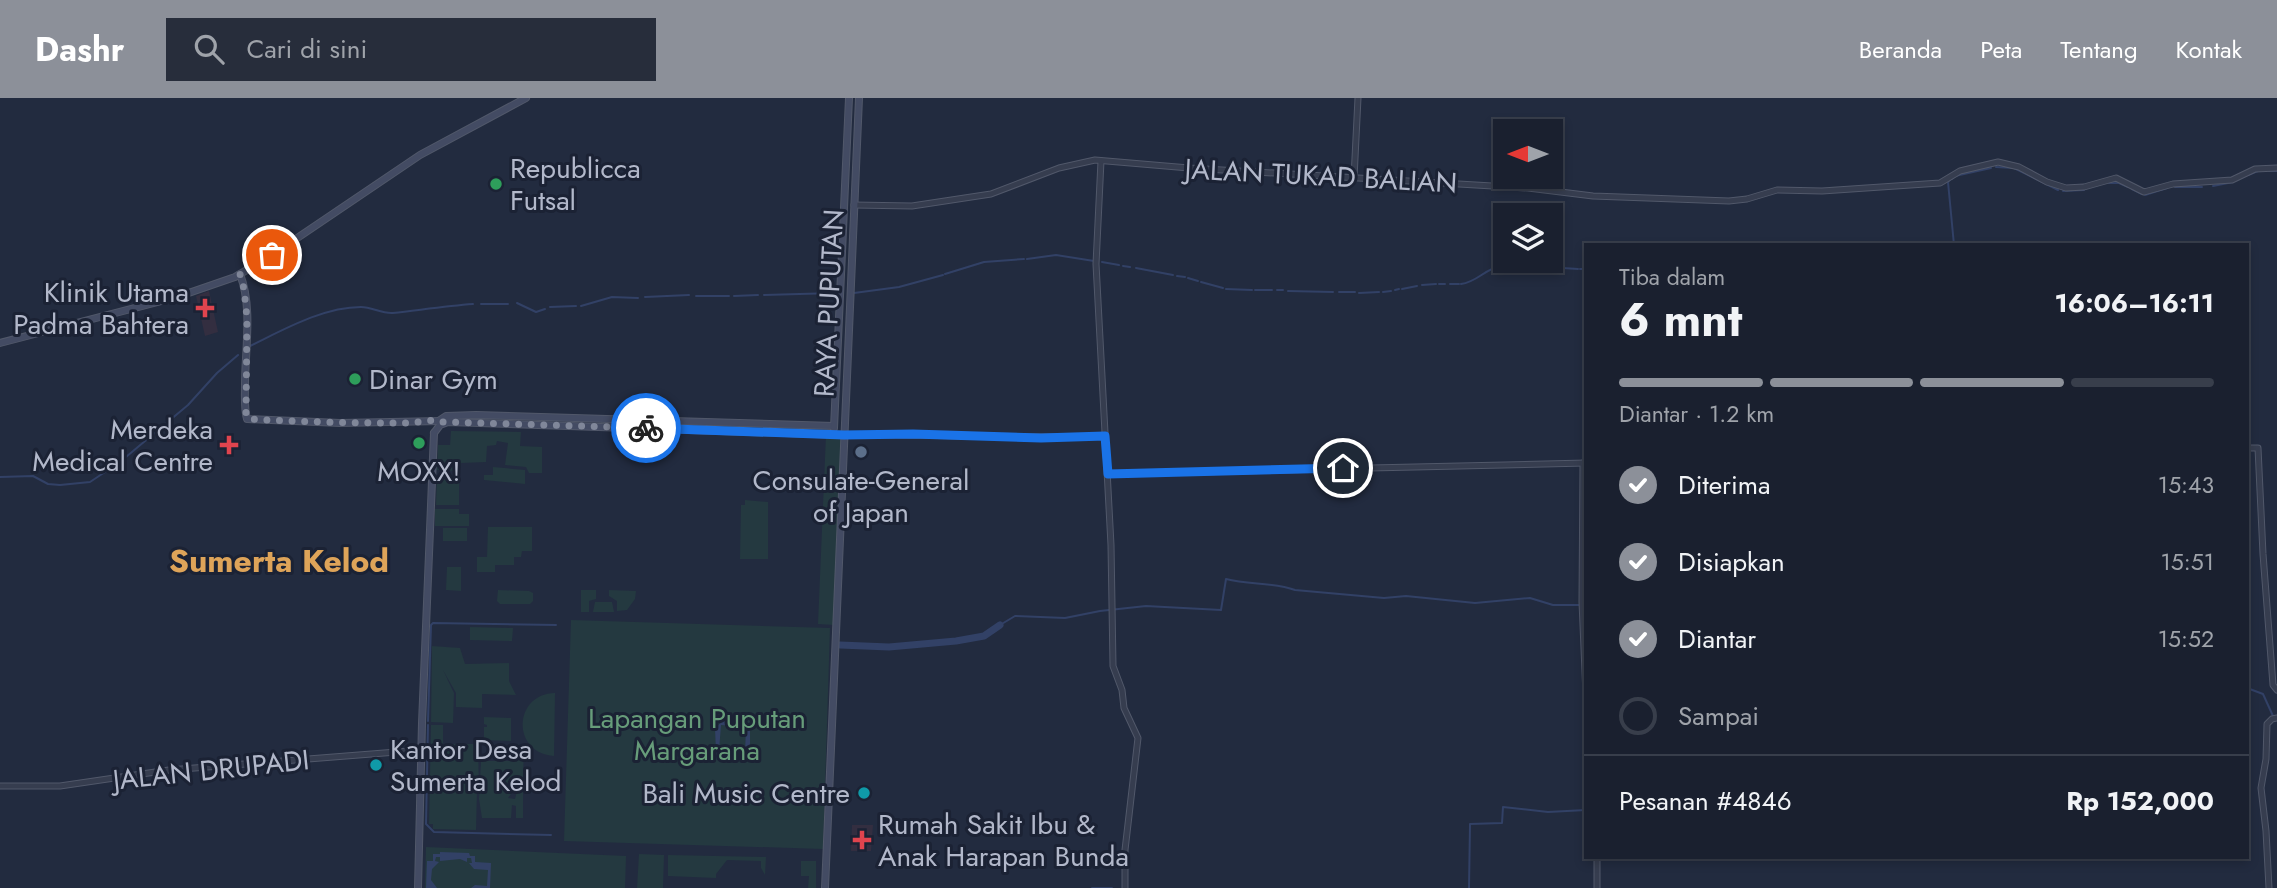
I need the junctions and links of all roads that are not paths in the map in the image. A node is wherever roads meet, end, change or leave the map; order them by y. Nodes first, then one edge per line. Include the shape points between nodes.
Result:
1 (526, 98) edge
2 (849, 98) edge
3 (859, 98) edge
4 (1358, 98) edge
5 (1101, 161) junction
6 (2277, 168) edge
7 (1354, 178) junction
8 (855, 205) junction
9 (843, 246) junction
10 (852, 246) junction
11 (240, 274) junction
12 (0, 343) edge
13 (836, 382) junction
14 (846, 382) junction
15 (442, 421) junction
16 (423, 423) junction
17 (834, 430) junction
18 (435, 433) junction
19 (844, 435) junction
20 (1105, 436) junction
21 (2249, 448) edge
22 (1584, 463) edge
23 (1108, 474) junction
24 (1584, 650) edge
25 (2277, 690) edge
26 (2275, 718) edge
27 (422, 750) junction
28 (0, 786) edge
29 (1597, 859) edge
30 (418, 888) edge
31 (825, 888) edge
32 (1125, 888) edge
33 (1597, 888) edge
34 (2270, 888) edge

1 - 11 main road via 420,155
2 - 9 main road, RAYA PUPUTAN
3 - 8 main road, RAYA PUPUTAN
4 - 7 street
5 - 7 street, JALAN TUKAD BALIAN
5 - 8 street, JALAN TUKAD BALIAN via 1059,168 991,194 912,206
5 - 20 street via 1096,253
6 - 7 street, JALAN TUKAD BALIAN via 2255,169 2232,180 2173,184 2144,192 2116,178 2084,187 2062,187 1998,162 1960,171 1940,183 1822,191 1782,189 1737,201
8 - 10 main road, RAYA PUPUTAN
9 - 10 main road
9 - 13 main road, RAYA PUPUTAN
10 - 14 main road, RAYA PUPUTAN
11 - 12 main road via 177,297
11 - 16 main road via 247,318 247,419
13 - 14 main road
13 - 17 main road, RAYA PUPUTAN
14 - 19 main road, RAYA PUPUTAN
15 - 16 main road
15 - 17 main road
15 - 18 main road
16 - 18 main road
17 - 19 main road
18 - 27 main road
19 - 20 street
19 - 31 main road, RAYA PUPUTAN
20 - 23 street
21 - 25 street via 2258,448 2273,685
22 - 23 street
22 - 24 street
23 - 32 street via 1112,666 1138,738
26 - 34 street via 2267,724 2261,788
27 - 28 street, JALAN DRUPADI via 169,769 60,786
27 - 30 main road
29 - 33 street

